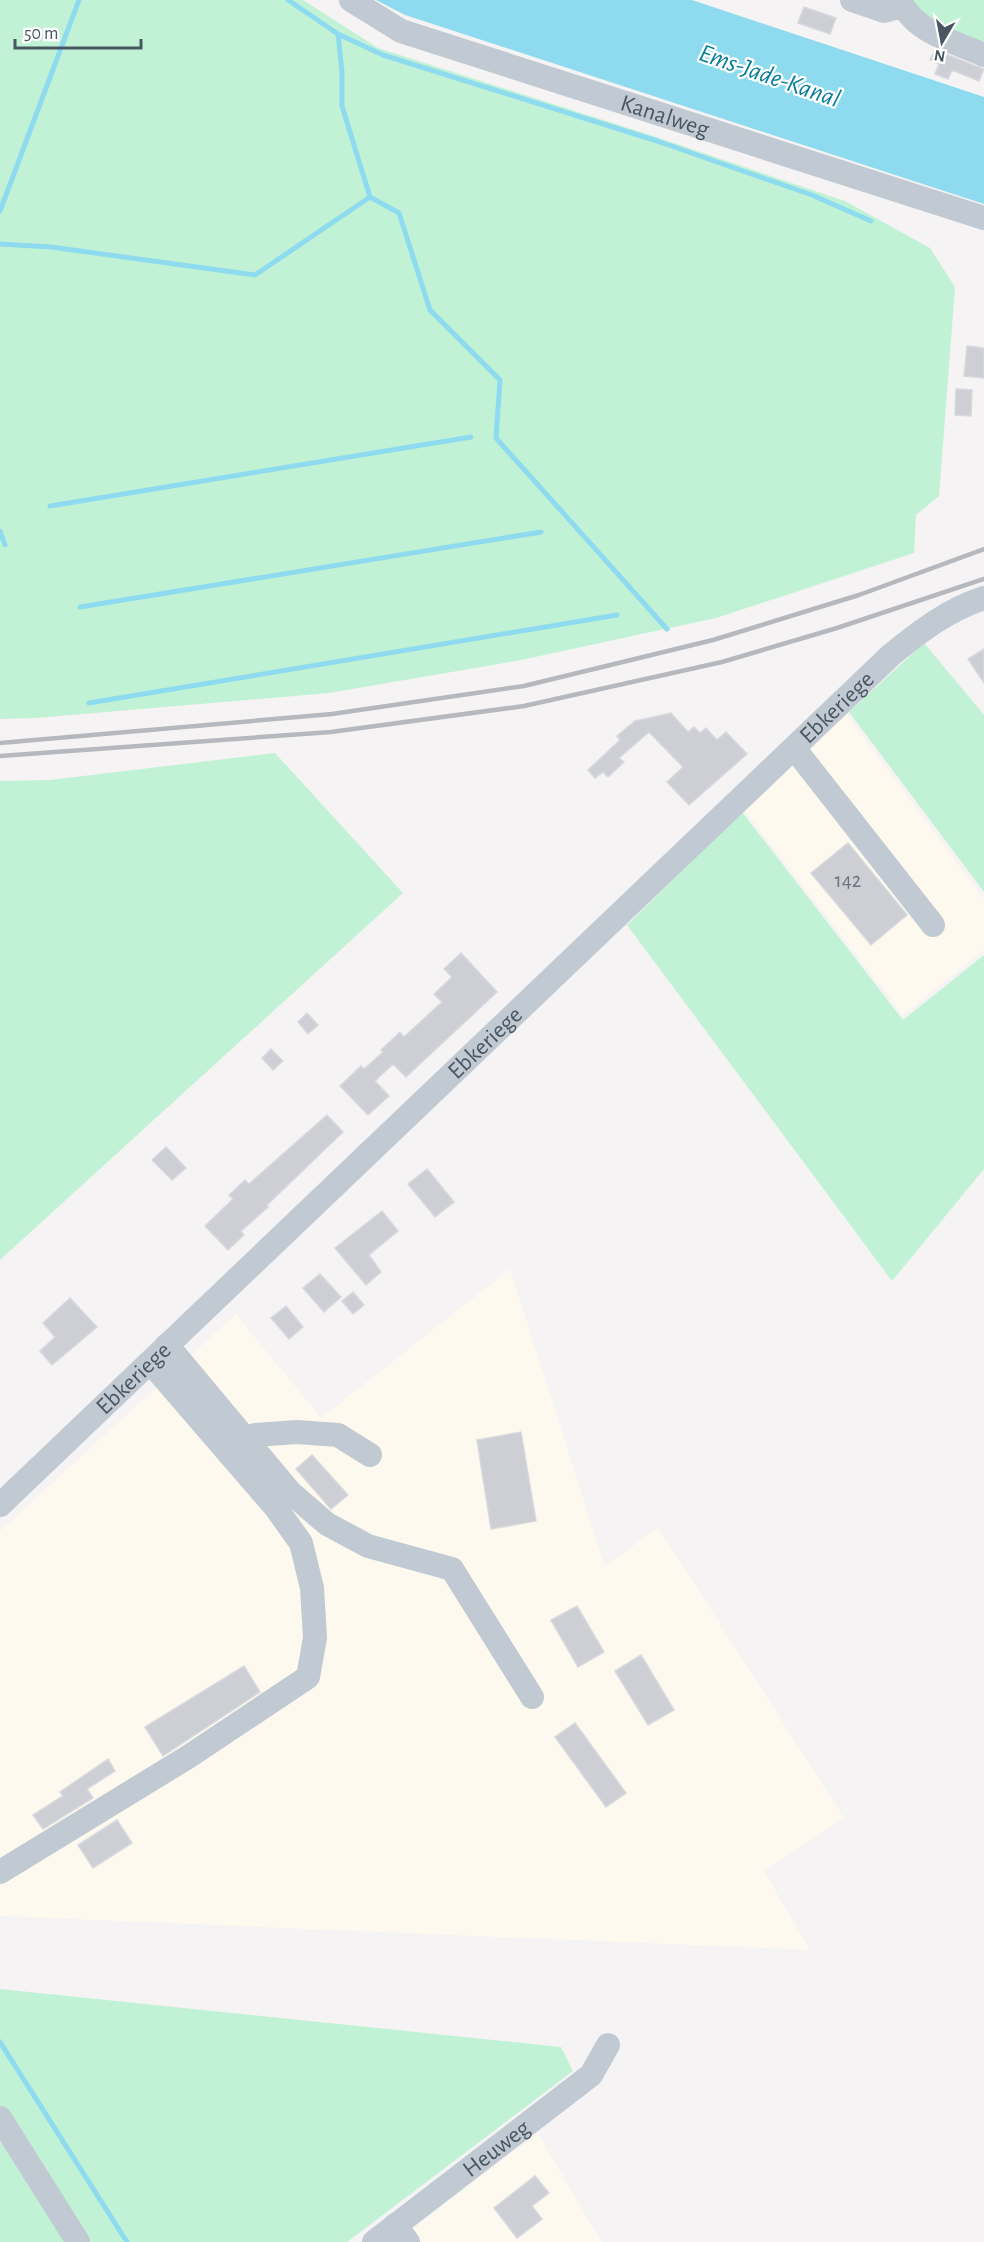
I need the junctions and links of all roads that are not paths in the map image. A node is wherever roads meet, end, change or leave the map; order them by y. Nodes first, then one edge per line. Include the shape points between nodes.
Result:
1 (351, 0) edge
2 (852, 0) edge
3 (901, 3) edge
4 (984, 54) edge
5 (984, 218) edge
6 (984, 598) edge
7 (794, 748) junction
8 (933, 925) dead end
9 (167, 1345) junction
10 (150, 1362) junction
11 (246, 1440) junction
12 (370, 1455) dead end
13 (0, 1505) edge
14 (532, 1697) dead end
15 (0, 1872) edge
16 (608, 2045) dead end
17 (0, 2118) edge
18 (402, 2234) edge
19 (78, 2242) edge
20 (374, 2242) edge

1 - 5 street, Kanalweg via 400,31
2 - 3 street via 884,12
3 - 4 street via 922,28
6 - 7 street, Ebkeriege via 919,632
7 - 8 street
7 - 9 street, Ebkeriege
9 - 10 street, Ebkeriege
9 - 11 street
10 - 13 street, Ebkeriege
10 - 15 street via 276,1508 301,1543 312,1588 315,1638 308,1677 188,1757
11 - 12 street via 255,1435 297,1432 338,1435
11 - 14 street via 290,1492 327,1524 368,1546 452,1569
16 - 18 street, Heuweg via 591,2075
17 - 19 street
18 - 20 street, Heuweg

